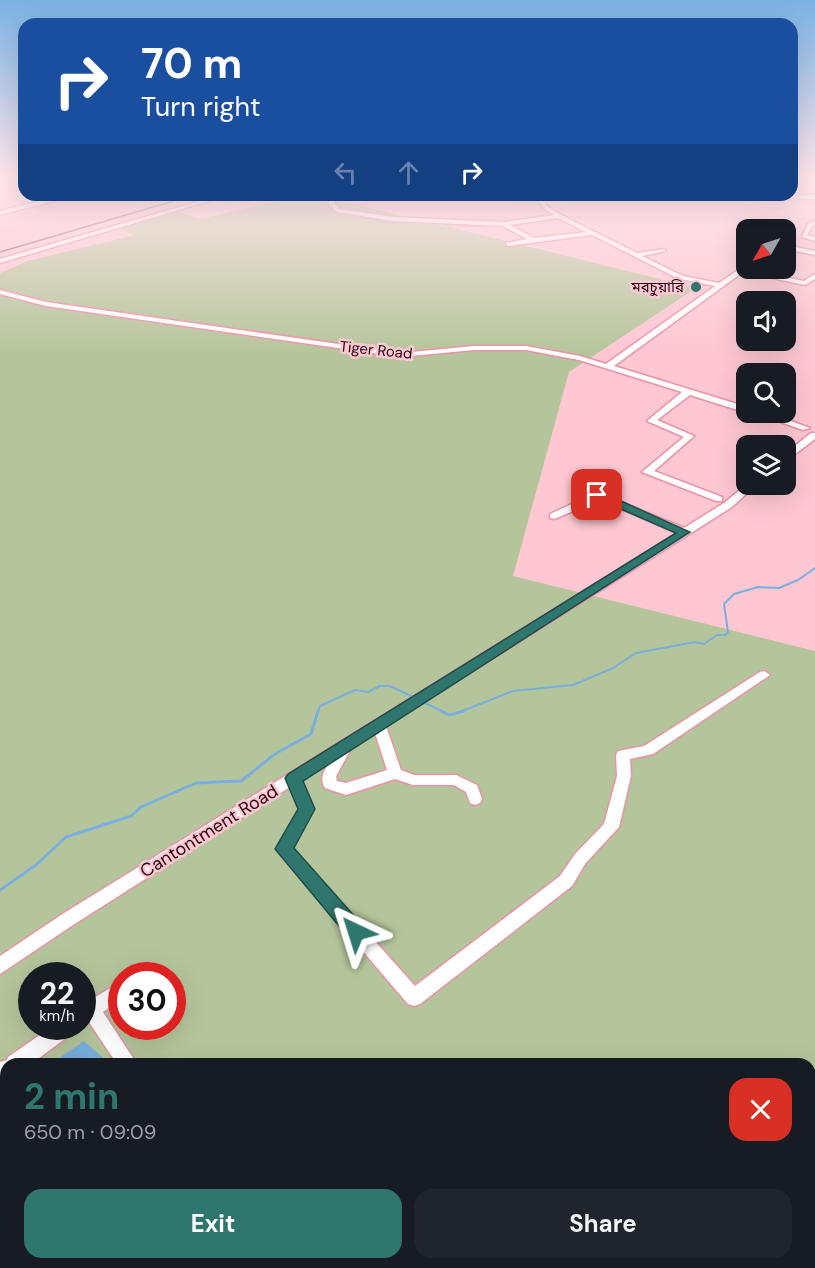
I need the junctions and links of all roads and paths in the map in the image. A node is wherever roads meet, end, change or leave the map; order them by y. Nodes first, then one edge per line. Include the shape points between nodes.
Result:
1 (88, 235) edge
2 (524, 235) edge
3 (569, 235) edge
4 (599, 235) edge
5 (533, 240) junction
6 (508, 244) dead end
7 (796, 249) edge
8 (663, 250) dead end
9 (815, 253) edge
10 (636, 255) junction
11 (0, 261) edge
12 (736, 274) edge
13 (815, 276) edge
14 (789, 279) edge
15 (720, 285) junction
16 (0, 292) edge
17 (607, 367) junction
18 (688, 392) junction
19 (736, 407) edge
20 (789, 423) edge
21 (813, 431) edge
22 (796, 448) edge
23 (740, 495) edge
24 (719, 499) dead end
25 (554, 516) dead end
26 (684, 532) junction
27 (764, 675) dead end
28 (379, 725) junction
29 (346, 746) junction
30 (395, 773) junction
31 (294, 778) junction
32 (475, 800) dead end
33 (0, 966) edge
34 (96, 1024) edge
35 (48, 1040) edge
36 (23, 1058) edge
37 (123, 1058) edge

1 - 11 street
2 - 5 street
3 - 5 street
4 - 10 street
5 - 6 street
7 - 9 street
8 - 10 street
10 - 15 street via 681,278
12 - 15 street
13 - 14 street via 805,283
15 - 17 street
16 - 17 street, Tiger Road via 46,304 364,351 401,355 526,348
17 - 18 street, Tiger Road
18 - 19 street, Tiger Road
18 - 24 street via 651,421 690,436 647,472
20 - 21 street
21 - 22 street
23 - 26 street, Cantontment Road
25 - 26 street via 601,496
26 - 28 street, Cantontment Road
27 - 31 street via 648,750 623,756 624,776 610,827 580,859 566,881 414,998 284,849 306,809
28 - 29 street, Cantontment Road
28 - 30 street
29 - 30 street via 329,776 330,784 346,789
29 - 31 street, Cantontment Road
30 - 32 street via 413,780 456,780 472,789
31 - 33 street, Cantontment Road
34 - 37 street
35 - 36 street

